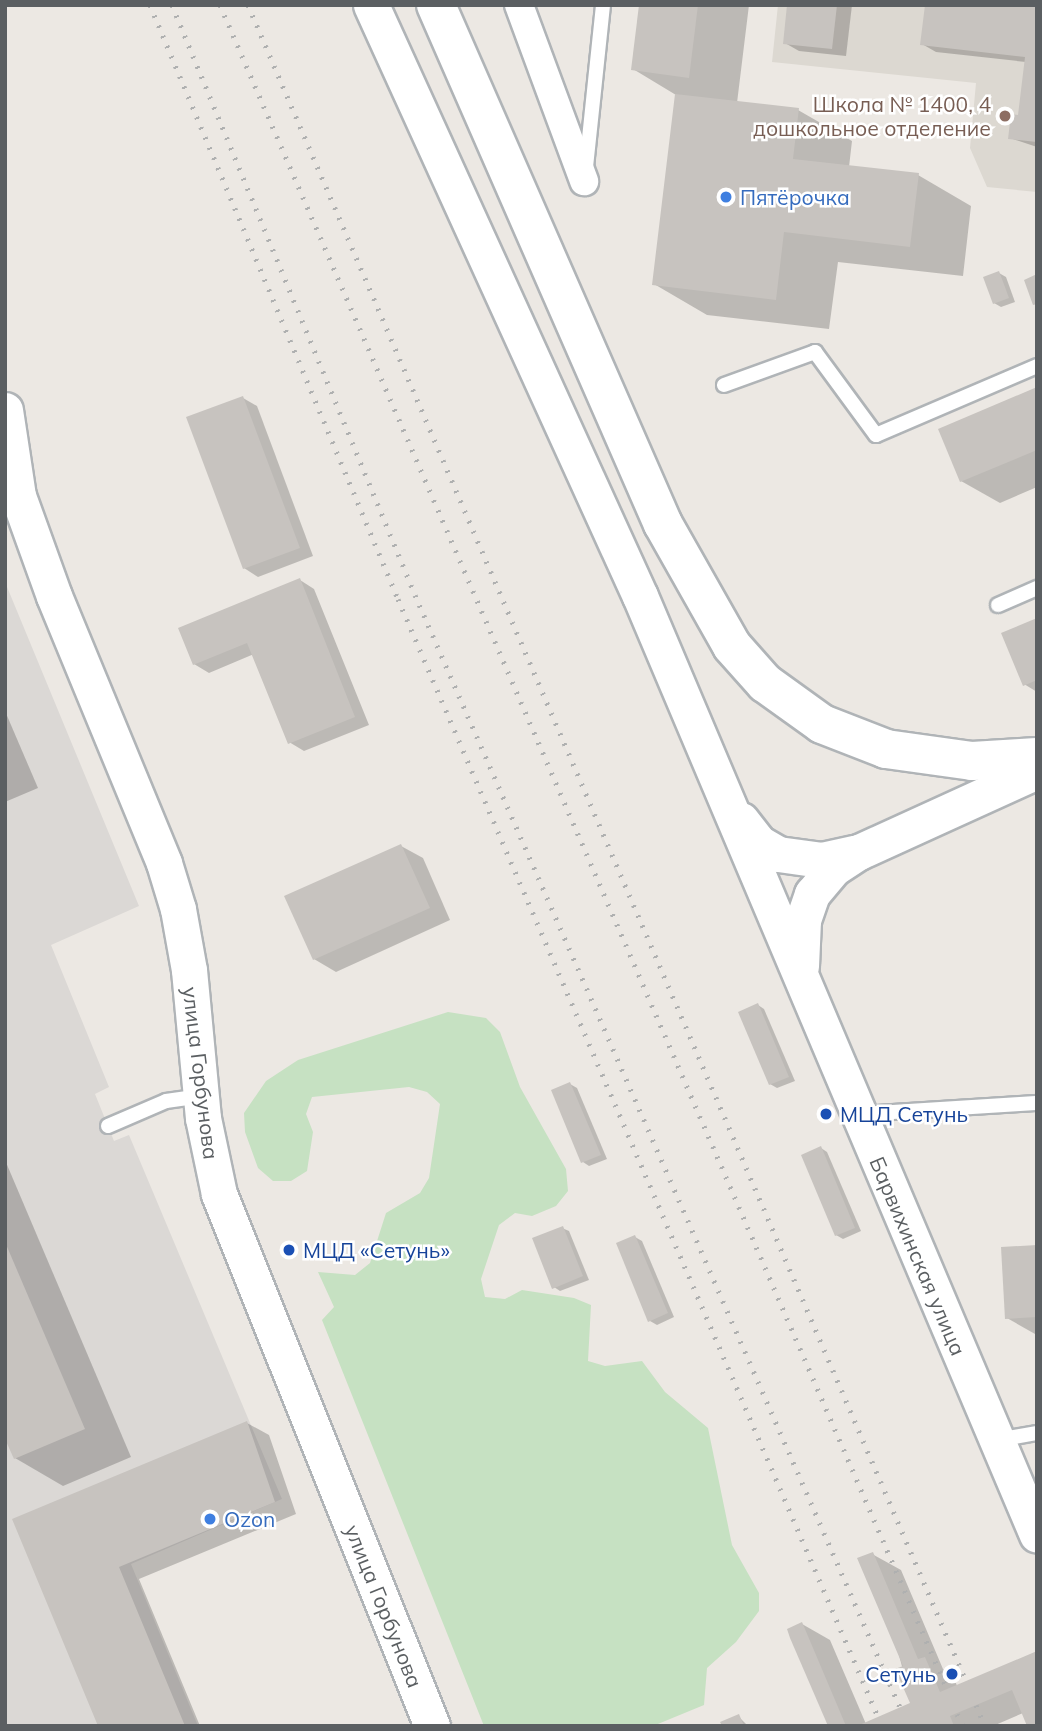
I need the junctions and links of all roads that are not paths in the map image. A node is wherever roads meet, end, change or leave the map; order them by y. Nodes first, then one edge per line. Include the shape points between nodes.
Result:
1 (371, 5) edge
2 (436, 5) edge
3 (519, 5) edge
4 (603, 5) edge
5 (584, 181) joint
6 (1037, 366) edge
7 (724, 385) dead end
8 (5, 410) edge
9 (1037, 588) edge
10 (998, 605) dead end
11 (1037, 757) edge
12 (1037, 771) edge
13 (730, 807) junction
14 (859, 852) junction
15 (801, 976) junction
16 (200, 1096) junction
17 (1037, 1103) edge
18 (859, 1114) junction
19 (108, 1126) dead end
20 (1037, 1433) edge
21 (995, 1440) junction
22 (1037, 1535) edge
23 (432, 1726) edge

1 - 13 street, Барвихинская улица via 634,583
2 - 11 main road via 663,524 732,646 765,683 822,724 886,749 972,761
3 - 5 street
4 - 5 lane
6 - 7 lane via 876,435 815,352
8 - 16 street, улица Горбунова via 18,496 54,597 164,863 178,909 189,971
9 - 10 lane
12 - 14 street
13 - 14 street via 759,843 778,854 821,859
13 - 15 street, Барвихинская улица
14 - 15 street via 825,876 812,894 803,920
15 - 18 street, Барвихинская улица
16 - 19 lane via 166,1101
16 - 23 street, улица Горбунова via 219,1194
17 - 18 lane
18 - 21 street, Барвихинская улица
20 - 21 lane
21 - 22 street, Барвихинская улица

